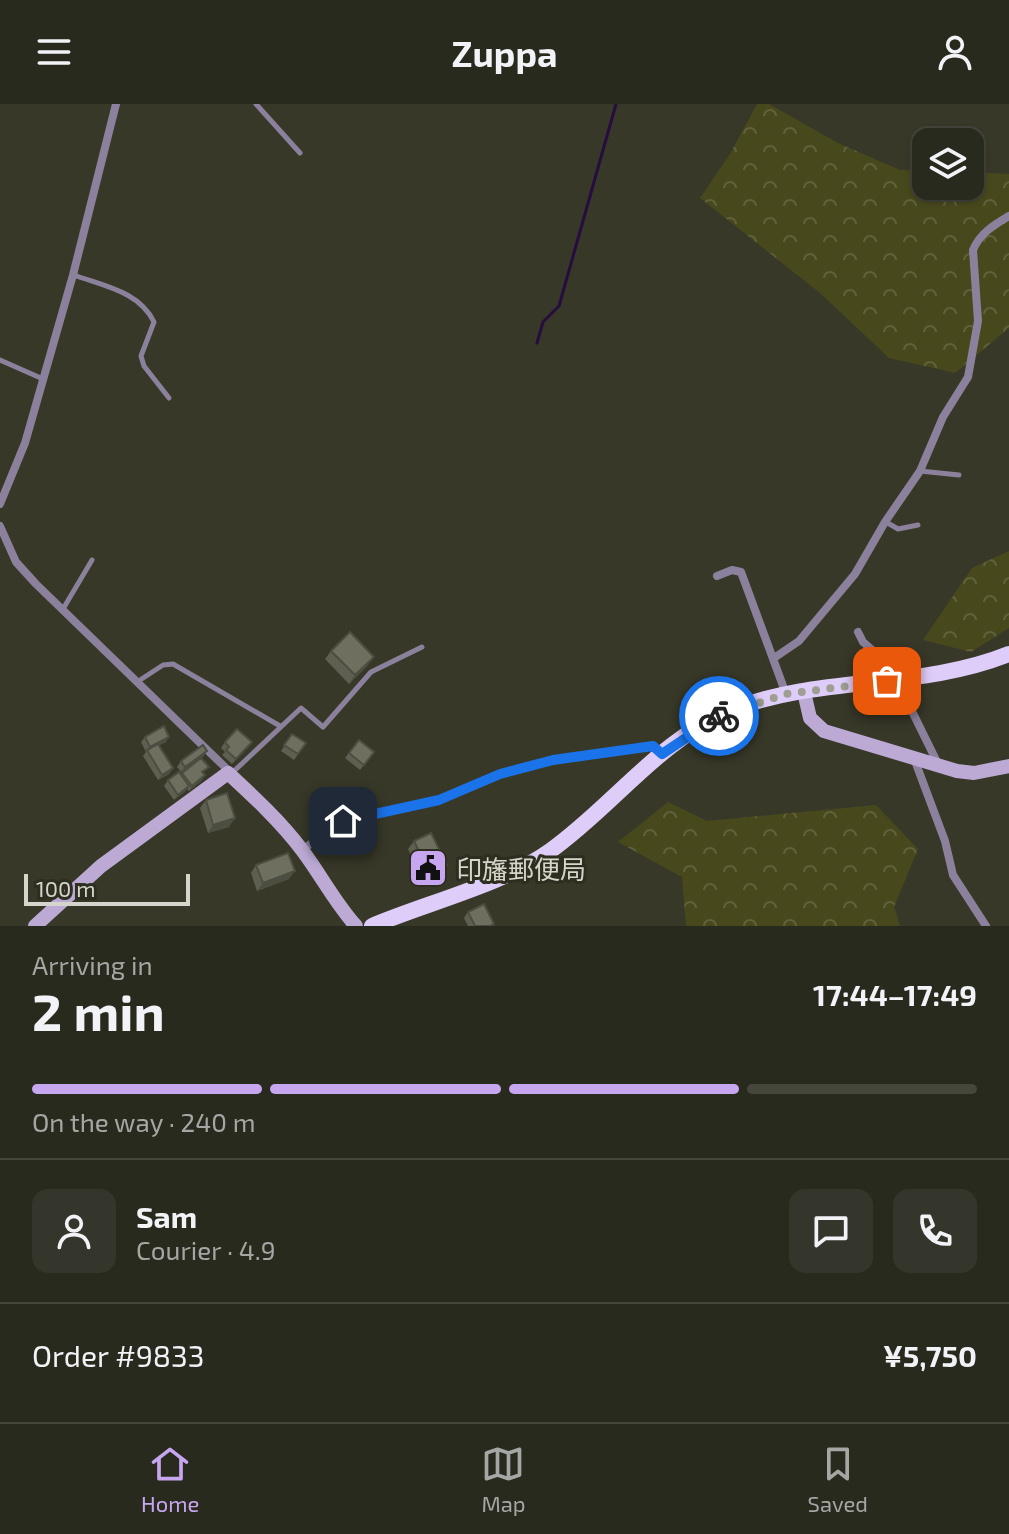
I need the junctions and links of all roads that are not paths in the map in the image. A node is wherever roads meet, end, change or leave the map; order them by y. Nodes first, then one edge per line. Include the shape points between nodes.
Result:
1 (116, 104) edge
2 (256, 104) edge
3 (300, 153) dead end
4 (1009, 216) edge
5 (73, 275) junction
6 (0, 360) edge
7 (43, 379) junction
8 (169, 398) dead end
9 (920, 471) junction
10 (959, 475) dead end
11 (3, 489) edge
12 (0, 504) edge
13 (885, 522) junction
14 (918, 525) dead end
15 (0, 528) edge
16 (92, 560) dead end
17 (717, 576) dead end
18 (63, 609) junction
19 (858, 632) dead end
20 (422, 647) dead end
21 (1009, 654) edge
22 (774, 658) junction
23 (893, 668) tunnel mouth
24 (137, 682) junction
25 (804, 692) junction
26 (786, 694) junction
27 (906, 699) tunnel mouth
28 (280, 726) junction
29 (662, 754) junction
30 (915, 761) junction
31 (1009, 766) edge
32 (939, 767) junction
33 (229, 774) junction
34 (302, 850) junction
35 (53, 908) junction
36 (35, 926) edge
37 (50, 926) edge
38 (356, 926) edge
39 (372, 926) edge
40 (986, 926) edge

1 - 5 street
2 - 3 lane
4 - 9 street via 987,230 973,250 978,321 971,364
5 - 7 street
5 - 8 lane via 132,296 151,315 154,322 141,356
6 - 7 lane
7 - 11 street via 25,443
9 - 10 lane
9 - 13 street
11 - 12 street
13 - 14 lane via 898,529
13 - 22 street via 855,574 799,641
15 - 18 street via 16,562
16 - 18 lane
17 - 22 street via 741,572
18 - 24 street
19 - 23 street
20 - 28 lane via 371,672 323,727 301,708
21 - 25 main road via 955,672
22 - 26 street
24 - 28 lane via 173,664
24 - 33 street
25 - 26 main road
25 - 30 street via 810,718 824,731
26 - 29 main road via 729,711
27 - 32 street
28 - 33 lane
29 - 34 street via 653,746 526,767 439,800 343,821
29 - 39 main road via 547,853
30 - 32 street
30 - 40 street via 953,875
31 - 32 street via 974,773
33 - 34 street
33 - 35 street via 101,866
34 - 38 street
35 - 36 street
35 - 37 street

